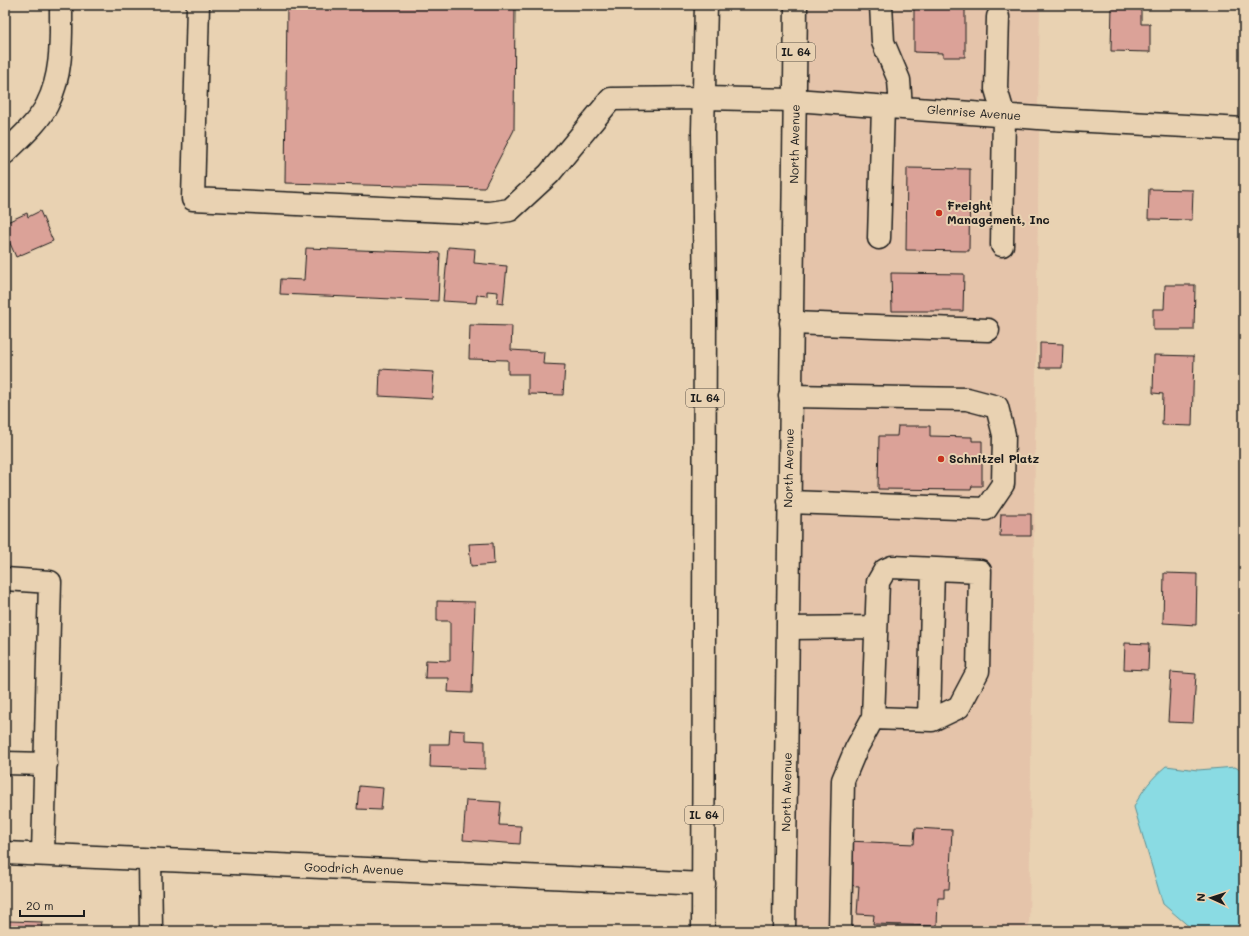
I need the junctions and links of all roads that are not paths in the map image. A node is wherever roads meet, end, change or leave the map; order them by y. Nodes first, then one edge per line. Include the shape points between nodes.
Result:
1 (61, 5) edge
2 (198, 5) edge
3 (706, 5) edge
4 (796, 5) edge
5 (881, 5) edge
6 (998, 17) dead end
7 (705, 98) junction
8 (795, 100) junction
9 (892, 107) junction
10 (1004, 116) junction
11 (1244, 129) edge
12 (5, 154) edge
13 (879, 238) dead end
14 (1002, 245) dead end
15 (791, 323) junction
16 (988, 330) dead end
17 (790, 396) junction
18 (789, 502) junction
19 (933, 569) junction
20 (5, 579) edge
21 (876, 627) junction
22 (788, 628) junction
23 (873, 718) junction
24 (929, 719) junction
25 (5, 763) edge
26 (46, 764) junction
27 (5, 853) edge
28 (43, 854) junction
29 (150, 860) junction
30 (704, 884) junction
31 (151, 931) edge
32 (703, 931) edge
33 (784, 931) edge
34 (840, 931) edge

1 - 12 main road via 61,50 57,79 47,105
2 - 7 main road, Glenrise Avenue via 193,199 489,213 510,210 549,174 611,99
3 - 7 main road, IL 64
4 - 8 main road, North Avenue / IL 64
5 - 9 main road via 883,42 899,80
6 - 10 main road via 996,89
7 - 8 main road, Glenrise Avenue
7 - 30 main road, IL 64
8 - 9 main road, Glenrise Avenue
8 - 15 main road, North Avenue / IL 64
9 - 10 main road, Glenrise Avenue
9 - 13 main road
10 - 11 main road, Glenrise Avenue
10 - 14 main road
15 - 16 main road
15 - 17 main road, North Avenue / IL 64
17 - 18 main road, North Avenue / IL 64
17 - 18 main road via 967,399 997,407 1004,434 1003,484 986,509
18 - 22 main road, North Avenue / IL 64
19 - 21 main road via 892,567 885,570 878,582
19 - 24 main road
19 - 24 main road via 980,571 978,671 959,707 932,720
20 - 26 main road via 50,582
21 - 22 main road
21 - 23 main road
22 - 33 main road, North Avenue / IL 64
23 - 24 main road
23 - 34 main road via 843,780
25 - 26 main road
26 - 28 main road
27 - 28 main road, Goodrich Avenue
28 - 29 main road, Goodrich Avenue
29 - 30 main road, Goodrich Avenue
29 - 31 main road
30 - 32 main road, IL 64

